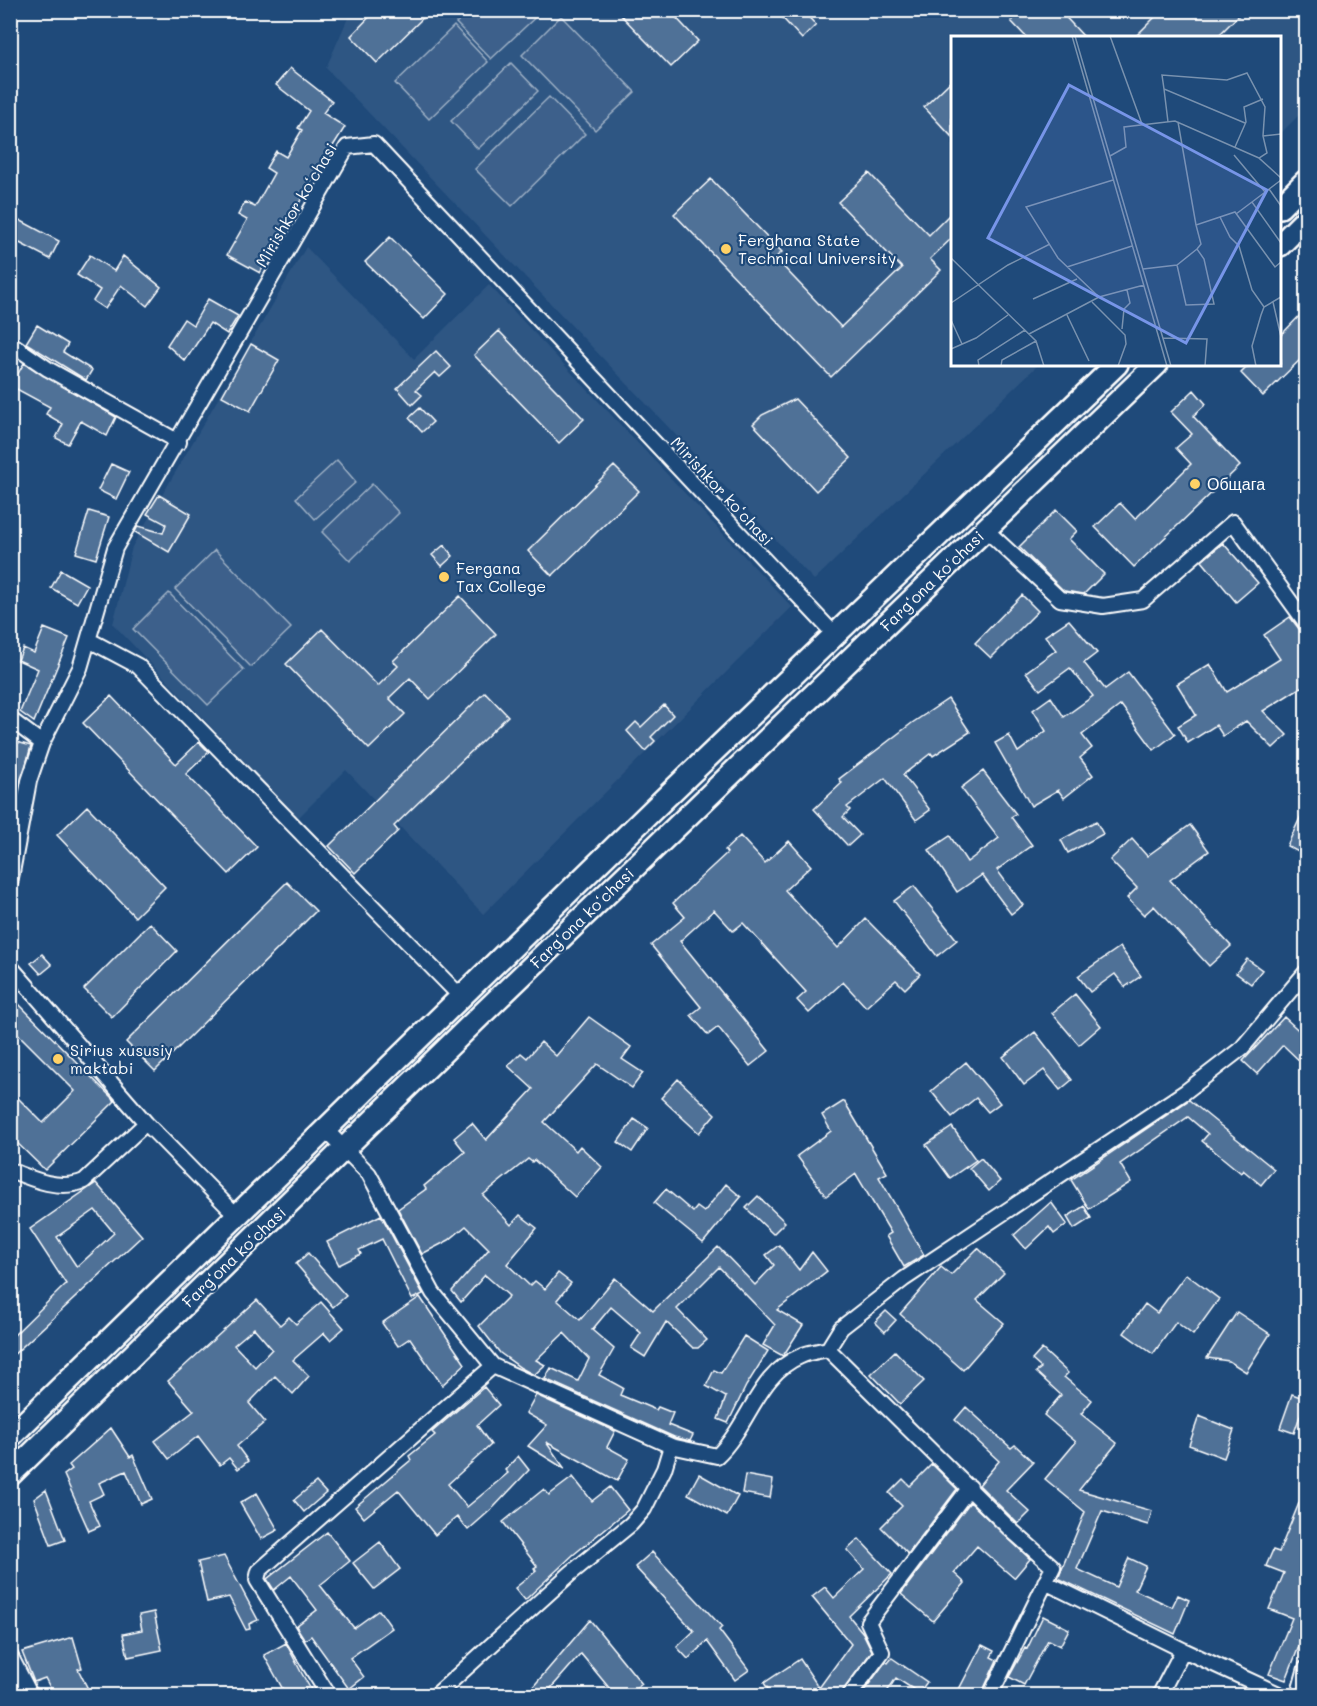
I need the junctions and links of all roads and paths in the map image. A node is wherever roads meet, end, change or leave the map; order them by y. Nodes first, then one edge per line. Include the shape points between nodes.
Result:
1 (1306, 181) edge
2 (1281, 206) edge
3 (1306, 219) edge
4 (1281, 244) edge
5 (10, 343) edge
6 (1115, 366) edge
7 (1155, 366) edge
8 (178, 442) junction
9 (985, 529) junction
10 (1306, 623) edge
11 (836, 635) junction
12 (89, 640) junction
13 (761, 708) junction
14 (10, 719) edge
15 (780, 727) junction
16 (42, 743) junction
17 (10, 883) edge
18 (10, 966) edge
19 (1306, 972) edge
20 (461, 997) junction
21 (146, 1123) junction
22 (326, 1130) junction
23 (344, 1149) junction
24 (10, 1170) edge
25 (237, 1216) junction
26 (828, 1349) junction
27 (494, 1366) junction
28 (10, 1437) edge
29 (671, 1446) junction
30 (10, 1475) edge
31 (970, 1487) junction
32 (1045, 1582) junction
33 (1183, 1650) junction
34 (10, 1655) edge
35 (1306, 1668) edge
36 (30, 1695) edge
37 (329, 1695) edge
38 (435, 1695) edge
39 (849, 1695) edge
40 (990, 1695) edge
41 (1159, 1695) edge
42 (1283, 1695) edge
43 (1298, 1695) edge

1 - 2 main road
3 - 4 main road
5 - 8 street via 48,369
6 - 11 main road, Fargʻona koʻchasi
7 - 9 main road, Fargʻona koʻchasi
8 - 11 street, Mirishkor koʻchasi via 347,147 374,144
8 - 12 street, Mirishkor koʻchasi via 115,548
9 - 10 street via 1060,599 1103,606 1143,600 1233,522
9 - 15 main road, Fargʻona koʻchasi
11 - 13 main road, Fargʻona koʻchasi
12 - 16 street, Mirishkor koʻchasi via 80,668
12 - 20 street via 138,666
13 - 15 main road
13 - 20 main road, Fargʻona koʻchasi
14 - 16 street
15 - 23 main road, Fargʻona koʻchasi
16 - 17 street, Mirishkor koʻchasi via 29,781
18 - 21 street
19 - 26 street via 1242,1048 1185,1092 904,1279 841,1328
20 - 22 main road, Fargʻona koʻchasi
21 - 24 street via 84,1181 71,1187
21 - 25 street
22 - 23 street
22 - 25 main road, Fargʻona koʻchasi
23 - 27 street via 369,1174 387,1203 433,1293
23 - 30 main road, Fargʻona koʻchasi
25 - 28 main road, Fargʻona koʻchasi
26 - 29 street via 800,1356 775,1372 731,1443 717,1456
26 - 31 street
27 - 29 street
27 - 37 street via 259,1571 257,1580
29 - 38 street via 664,1470 632,1524
31 - 32 street via 1053,1567
31 - 39 street via 868,1622 882,1652
32 - 33 street
32 - 40 street
33 - 41 street
33 - 42 street
34 - 36 street
35 - 43 street

